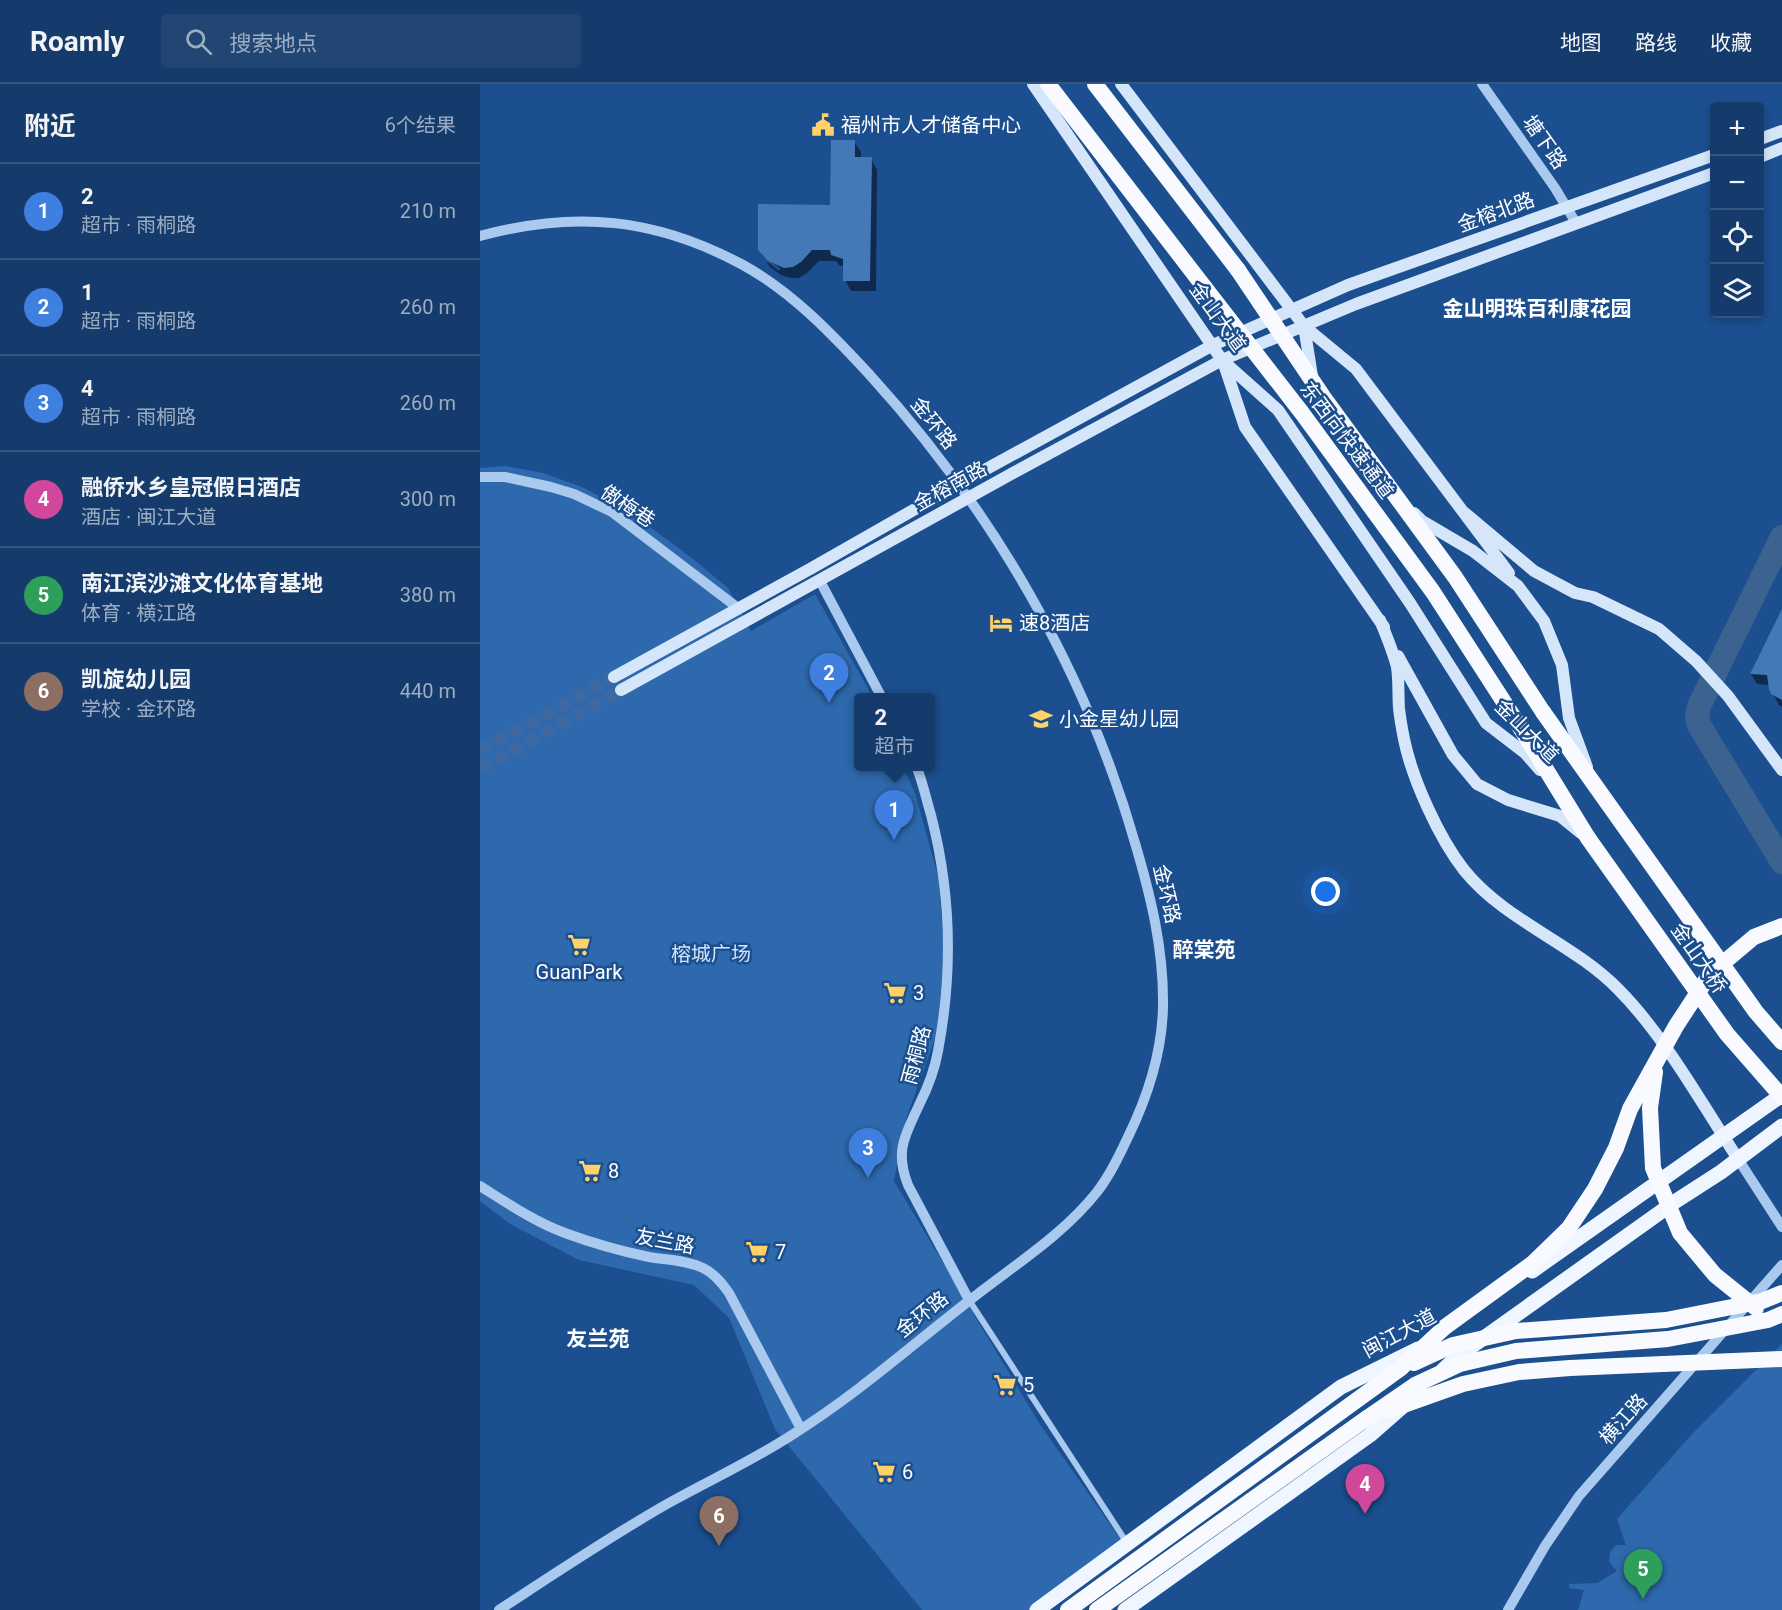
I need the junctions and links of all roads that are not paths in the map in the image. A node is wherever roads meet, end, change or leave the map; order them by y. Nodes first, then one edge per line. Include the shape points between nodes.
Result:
1 (1033, 84) edge
2 (1048, 84) edge
3 (1095, 84) edge
4 (1121, 84) edge
5 (1482, 84) edge
6 (1782, 131) edge
7 (1764, 138) edge
8 (1782, 148) edge
9 (1711, 156) edge
10 (1762, 156) edge
11 (1710, 174) edge
12 (1568, 207) junction
13 (1576, 223) junction
14 (480, 236) edge
15 (1291, 309) junction
16 (1304, 326) junction
17 (1213, 345) junction
18 (1222, 360) junction
19 (480, 477) edge
20 (959, 484) junction
21 (969, 498) junction
22 (1465, 513) junction
23 (820, 581) junction
24 (1518, 586) junction
25 (738, 608) junction
26 (1380, 620) junction
27 (614, 676) tunnel mouth
28 (621, 690) tunnel mouth
29 (879, 693) edge
30 (1781, 766) edge
31 (917, 771) edge
32 (1591, 777) junction
33 (1559, 790) junction
34 (1618, 816) joint
35 (1588, 838) junction
36 (1782, 926) edge
37 (1782, 1042) edge
38 (1656, 1062) junction
39 (1782, 1096) edge
40 (1782, 1126) edge
41 (1723, 1136) junction
42 (1738, 1159) junction
43 (480, 1186) edge
44 (1782, 1227) edge
45 (1782, 1265) edge
46 (1782, 1293) edge
47 (969, 1300) junction
48 (1782, 1314) edge
49 (1782, 1324) edge
50 (1782, 1359) edge
51 (1401, 1368) junction
52 (1367, 1418) junction
53 (801, 1429) junction
54 (1128, 1544) junction
55 (1100, 1601) edge
56 (499, 1610) edge
57 (1036, 1610) edge
58 (1068, 1610) edge
59 (1125, 1610) edge
60 (1508, 1610) edge

1 - 17 main road, 金山大道
2 - 33 highway, 东西向快速通道, bridge via 1302,413 1433,592
3 - 32 highway, 东西向快速通道, bridge via 1238,270
4 - 15 main road, 金山大道
5 - 12 street, 塘下路
6 - 7 main road
8 - 10 main road
9 - 12 main road, 金榕北路
11 - 13 main road, 金榕北路
12 - 13 street, 塘下路
12 - 15 main road, 金榕北路
13 - 16 main road, 金榕北路
14 - 20 street, 金环路 via 533,225 605,221 676,236 738,263 789,296 838,341
15 - 16 main road, 金山大道
15 - 17 main road, 金榕南路
16 - 18 main road, 金榕南路
16 - 22 main road via 1356,369
16 - 24 main road, 金山大道 via 1315,392 1375,475 1422,521 1473,551
17 - 18 main road, 金山大道
17 - 20 main road, 金榕南路
18 - 21 main road, 金榕南路
18 - 26 main road via 1245,427
18 - 33 main road, 金山大道 via 1278,410 1410,603 1486,723 1525,753
19 - 25 street, 傲梅巷 via 505,477 574,494 612,512
20 - 21 street, 金环路
20 - 25 main road, 金榕南路
21 - 23 main road, 金榕南路
21 - 47 street, 金环路 via 1053,638 1106,754 1152,906 1161,956 1163,1004 1160,1042 1151,1078 1134,1125 1109,1174 1084,1207 1052,1237
22 - 24 main road
22 - 30 main road via 1534,572 1659,629 1728,696
23 - 28 main road, 金榕南路
23 - 29 street
24 - 32 main road, 金山大道 via 1544,621 1562,665 1569,718
25 - 27 main road, 金榕南路
26 - 35 main road via 1454,755 1477,784 1508,800 1560,816
26 - 41 main road via 1397,667 1404,742 1421,794 1464,870 1511,912 1618,988 1669,1053
31 - 47 street, 雨桐路 via 945,882 948,971 938,1054 904,1136 902,1171
32 - 34 highway, 东西向快速通道
33 - 35 highway, 东西向快速通道
34 - 37 highway, 金山大桥 via 1756,1012
35 - 39 highway, 金山大桥, bridge via 1727,1034
36 - 38 highway, bridge via 1754,937 1710,974
38 - 49 highway, bridge via 1650,1108 1653,1168 1680,1233 1715,1275
38 - 51 highway, bridge via 1630,1109 1595,1189 1569,1228 1533,1263 1445,1327
39 - 41 main road, 闽江大道
40 - 42 main road
41 - 42 main road
41 - 54 main road, 闽江大道 via 1442,1337 1341,1387
42 - 44 street
42 - 59 main road via 1457,1357 1370,1435
43 - 53 street, 友兰路 via 562,1232 709,1271 729,1293
45 - 60 street, 横江路 via 1579,1497
46 - 51 highway, bridge via 1762,1301 1666,1320 1516,1331 1453,1346
47 - 53 street, 金环路
47 - 54 street
48 - 52 highway, bridge via 1668,1339 1516,1351 1460,1364 1414,1385
50 - 52 highway, bridge via 1519,1372 1463,1384
51 - 55 highway
52 - 55 highway
53 - 56 street, 金环路 via 665,1505
54 - 57 main road, 闽江大道
55 - 58 highway

